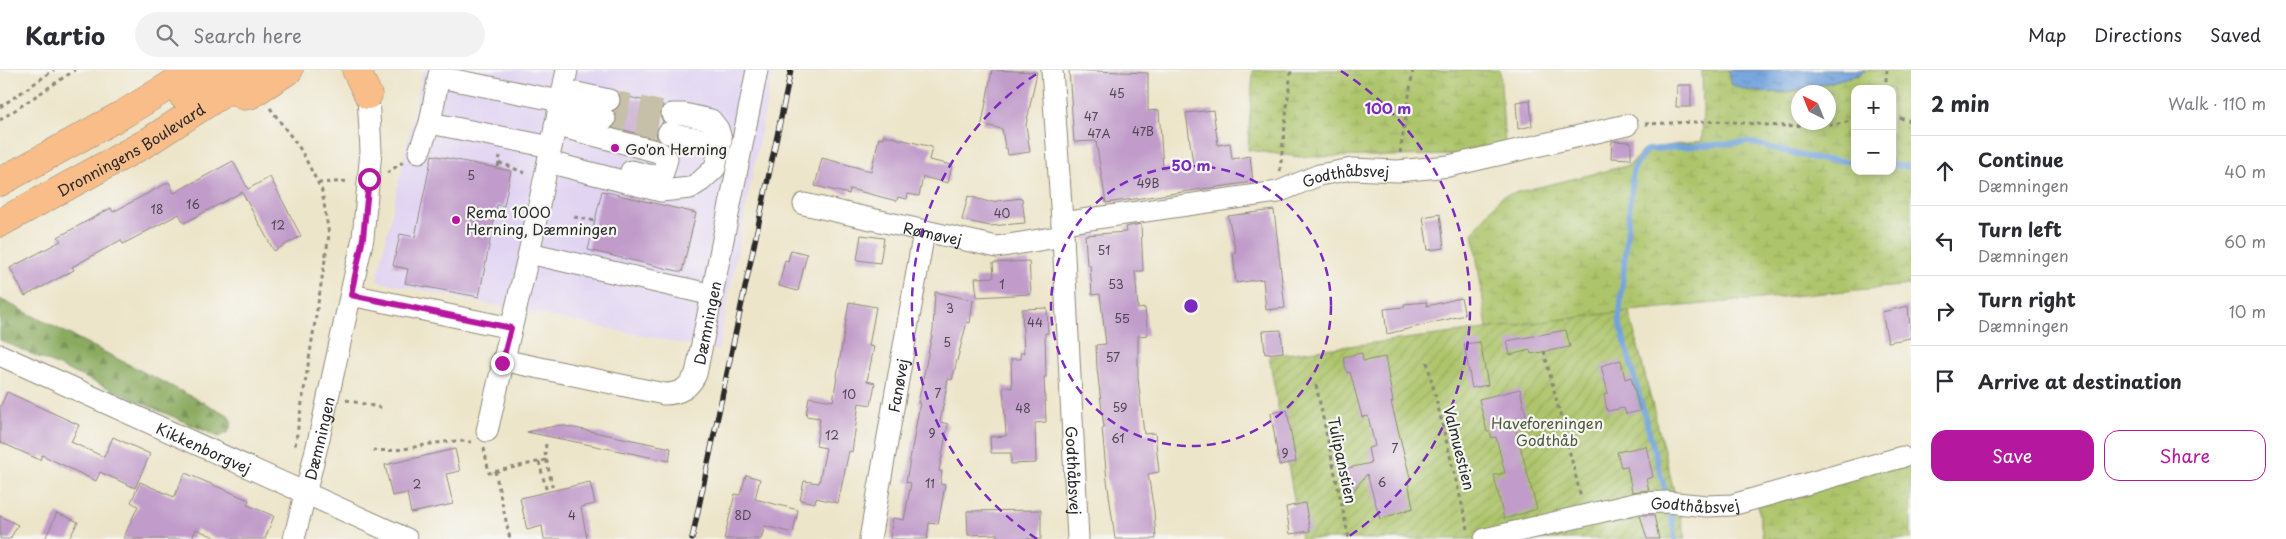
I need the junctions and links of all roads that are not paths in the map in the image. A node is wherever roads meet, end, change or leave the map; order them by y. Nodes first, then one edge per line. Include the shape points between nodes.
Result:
1 (195, 70) edge
2 (224, 70) edge
3 (259, 70) edge
4 (289, 70) edge
5 (356, 70) edge
6 (757, 70) edge
7 (1052, 70) edge
8 (440, 73) edge
9 (369, 82) edge
10 (220, 96) junction
11 (561, 99) edge
12 (607, 110) tunnel mouth
13 (430, 123) junction
14 (670, 123) tunnel mouth
15 (1627, 125) road end
16 (420, 152) road end
17 (549, 159) junction
18 (40, 162) junction
19 (0, 182) edge
20 (804, 204) dead end
21 (0, 223) edge
22 (1063, 230) junction
23 (924, 232) junction
24 (529, 253) junction
25 (351, 295) junction
26 (713, 295) junction
27 (511, 328) junction
28 (0, 355) edge
29 (502, 362) junction
30 (481, 439) road end
31 (1902, 457) dead end
32 (305, 494) junction
33 (1476, 534) edge
34 (294, 539) edge
35 (407, 539) edge
36 (870, 539) edge
37 (1078, 539) edge

1 - 18 main road
2 - 18 main road via 111,138
3 - 10 main road, Dronningens Boulevard
4 - 10 main road via 250,95
5 - 9 main road
6 - 26 street, Dæmningen
7 - 22 street, Godthåbsvej
8 - 11 street
8 - 13 street
9 - 25 street, Dæmningen via 371,151 361,180 363,238
10 - 21 main road, Dronningens Boulevard via 146,143
11 - 12 street
11 - 17 street
11 - 17 street via 667,159 663,173 652,176
13 - 16 street
13 - 17 street
14 - 17 street via 684,114 711,120 718,129 721,140 715,168 690,188 661,191
15 - 22 street, Godthåbsvej via 1448,166 1398,171 1352,169 1319,175 1278,192
17 - 24 street
18 - 19 main road
20 - 23 street, Rømøvej
22 - 23 street, Rømøvej via 997,247
22 - 37 street, Godthåbsvej
23 - 36 street, Fanøvej
24 - 26 street
24 - 27 street
25 - 27 street
25 - 32 street, Dæmningen
26 - 29 street, Dæmningen via 696,374 692,383 674,394 644,391
27 - 29 street
28 - 32 street, Kikkenborgvej
29 - 30 street
31 - 33 street, Godthåbsvej via 1732,505 1638,503 1586,516
32 - 34 street, Dæmningen
32 - 35 street, Kikkenborgvej

